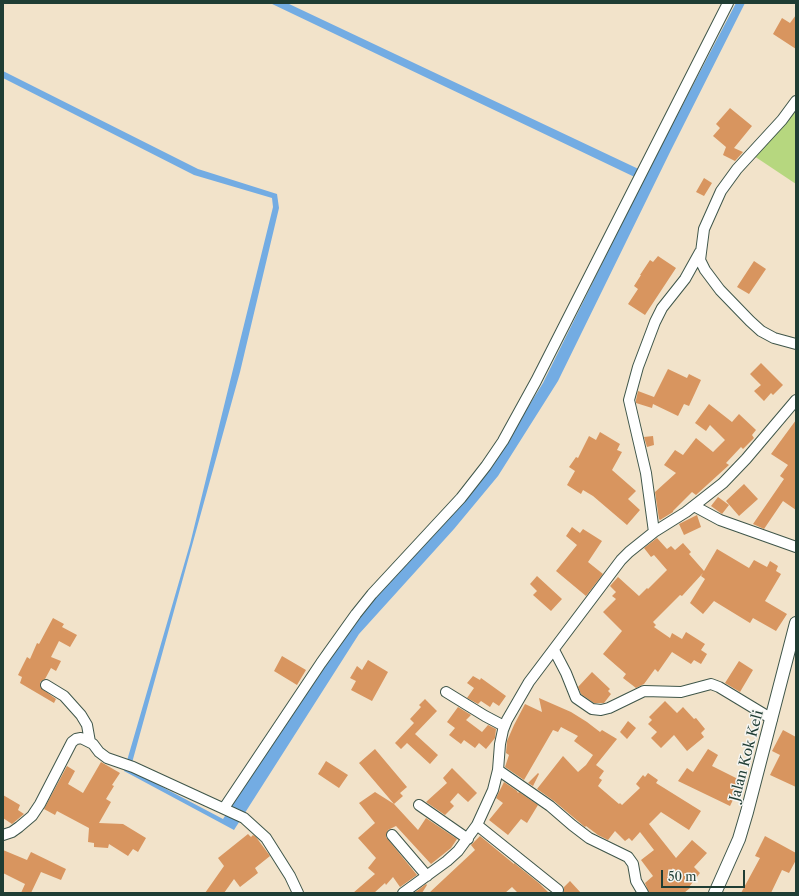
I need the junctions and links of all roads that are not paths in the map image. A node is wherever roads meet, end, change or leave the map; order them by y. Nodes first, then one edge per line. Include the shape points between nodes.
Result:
1 (728, 3) edge
2 (796, 102) edge
3 (701, 249) junction
4 (796, 344) edge
5 (796, 400) edge
6 (694, 506) junction
7 (654, 532) junction
8 (796, 547) edge
9 (796, 623) edge
10 (554, 650) junction
11 (46, 685) dead end
12 (446, 692) dead end
13 (772, 718) junction
14 (504, 726) junction
15 (90, 742) junction
16 (498, 770) junction
17 (419, 805) dead end
18 (226, 809) junction
19 (477, 825) junction
20 (3, 835) edge
21 (392, 835) dead end
22 (468, 838) junction
23 (427, 876) junction
24 (558, 890) dead end
25 (298, 893) edge
26 (403, 893) edge
27 (642, 893) edge
28 (715, 893) edge

1 - 18 street via 536,381 495,454 461,498 356,614
2 - 3 street via 728,180 707,221
3 - 4 street via 701,264 729,300 761,330 774,338
3 - 7 street via 685,279 659,313 638,367 629,400 646,474
5 - 6 street via 723,483
6 - 7 street
6 - 8 street via 720,520
7 - 10 street via 621,560
9 - 13 street, Jalan Kok Keli
10 - 13 street via 576,698 592,709 609,708 644,691 681,692 710,684
10 - 14 street via 529,682
11 - 15 street via 64,696 81,715 87,725
12 - 14 street
13 - 28 street, Jalan Kok Keli via 739,839
14 - 16 street
15 - 18 street via 107,758 129,765
15 - 20 street via 81,738 74,740 32,816 19,828
16 - 19 street via 489,801
16 - 27 street via 550,806 589,838 628,857 633,864 636,881
17 - 22 street
18 - 25 street via 244,818 266,838
19 - 22 street
19 - 24 street
21 - 23 street
22 - 23 street via 458,851
23 - 26 street

